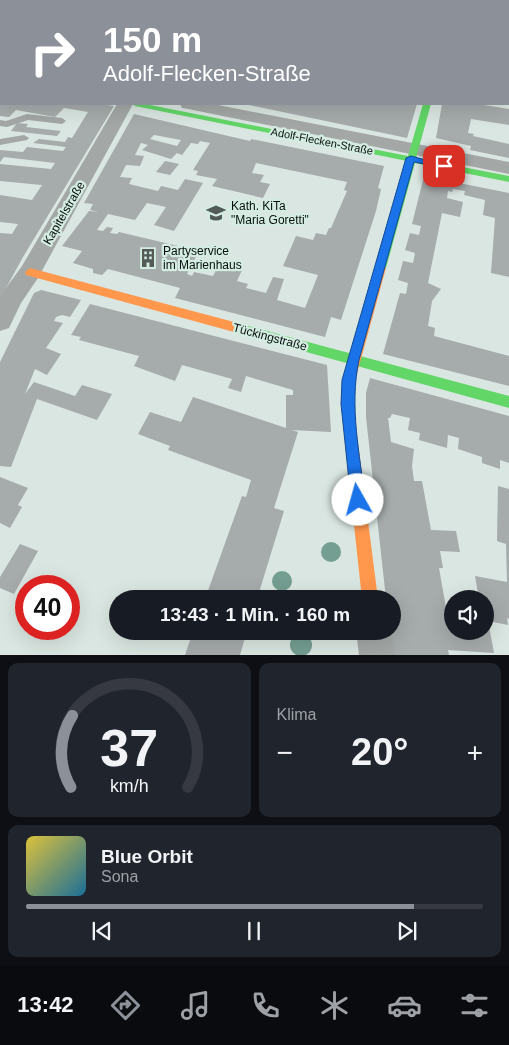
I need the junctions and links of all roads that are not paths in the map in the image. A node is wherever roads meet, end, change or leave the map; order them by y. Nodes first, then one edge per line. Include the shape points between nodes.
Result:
1 (125, 105) edge
2 (142, 105) edge
3 (191, 105) edge
4 (427, 105) edge
5 (222, 116) junction
6 (62, 121) dead end
7 (0, 123) edge
8 (24, 138) dead end
9 (0, 142) edge
10 (412, 153) junction
11 (509, 168) edge
12 (509, 179) edge
13 (30, 272) junction
14 (0, 321) edge
15 (354, 360) junction
16 (509, 402) edge
17 (369, 590) edge
18 (375, 640) edge
19 (377, 655) edge

1 - 13 street, Kapitelstraße
2 - 5 street, Adolf-Flecken-Straße
3 - 5 street, Adolf-Flecken-Straße
4 - 10 street
5 - 10 street, Adolf-Flecken-Straße
6 - 7 lane via 27,117
8 - 9 lane
10 - 11 street, Adolf-Flecken-Straße
10 - 12 street, Adolf-Flecken-Straße
10 - 15 street
13 - 14 street, Kapitelstraße via 11,298
13 - 15 street, Tückingstraße
15 - 16 street, Tückingstraße
15 - 17 street via 347,404
18 - 19 street

